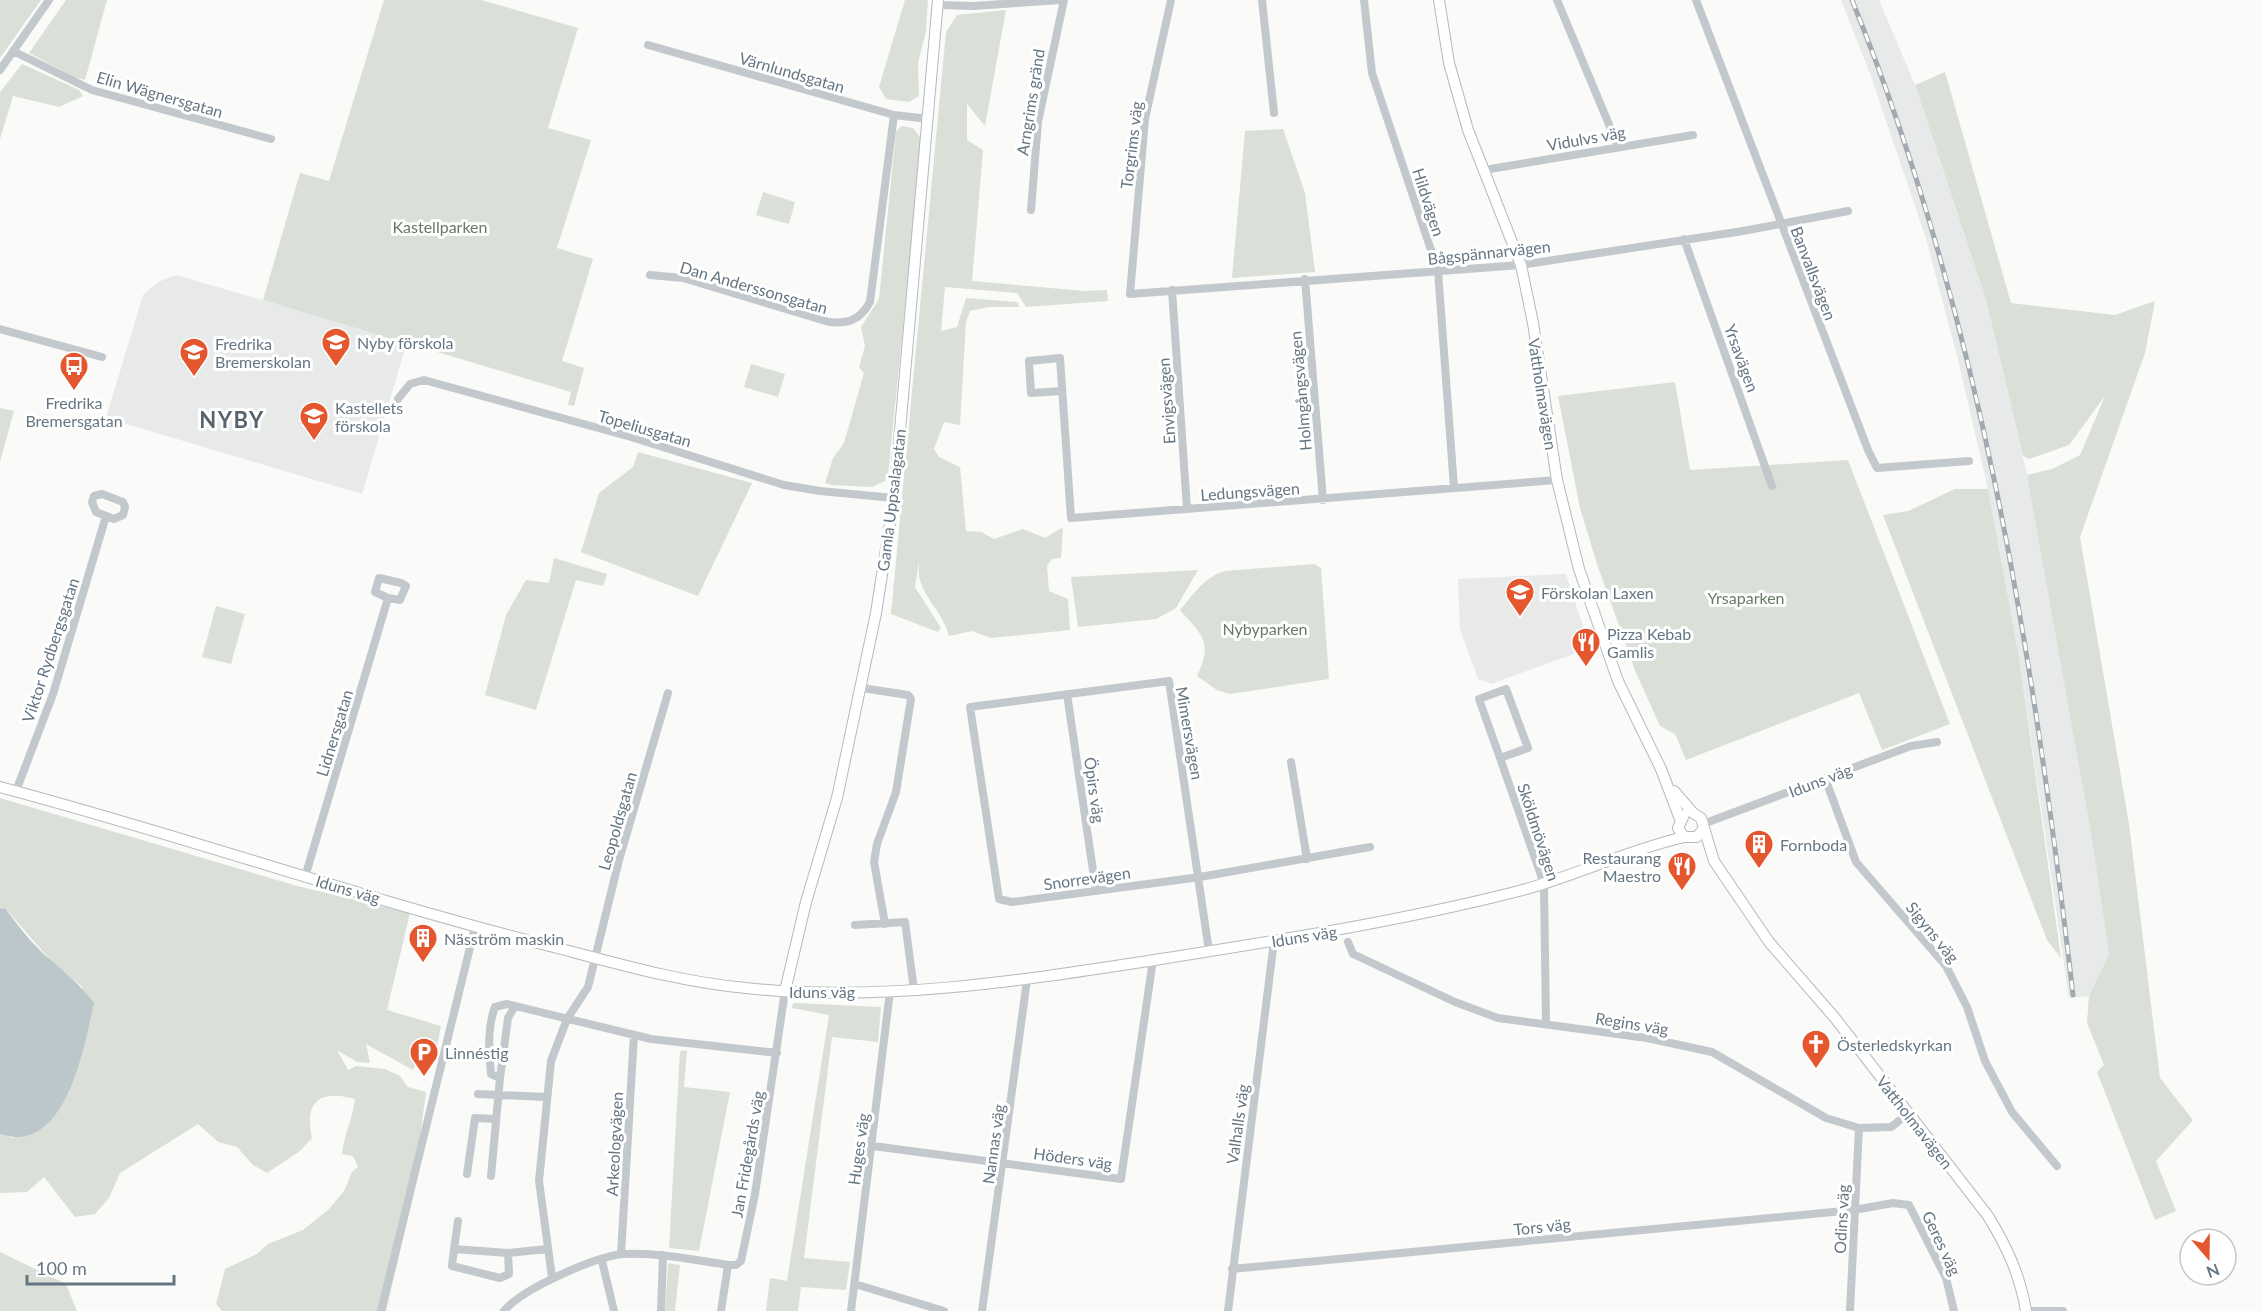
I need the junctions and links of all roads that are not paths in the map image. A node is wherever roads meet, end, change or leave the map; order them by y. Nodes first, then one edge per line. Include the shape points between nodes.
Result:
1 (49, 0) edge
2 (1062, 0) edge
3 (1171, 0) edge
4 (1262, 0) edge
5 (1364, 0) edge
6 (1439, 0) edge
7 (1557, 0) edge
8 (1696, 0) edge
9 (938, 2) edge
10 (648, 45) dead end
11 (13, 51) junction
12 (0, 70) edge
13 (1274, 113) dead end
14 (894, 115) junction
15 (930, 119) junction
16 (1693, 135) dead end
17 (271, 139) dead end
18 (1618, 146) junction
19 (1484, 170) junction
20 (1031, 210) dead end
21 (1848, 211) dead end
22 (1780, 223) junction
23 (1684, 239) junction
24 (1521, 265) junction
25 (1438, 271) junction
26 (650, 275) dead end
27 (1305, 279) junction
28 (1172, 290) junction
29 (1130, 294) joint
30 (0, 329) edge
31 (102, 357) dead end
32 (1062, 392) junction
33 (398, 399) dead end
34 (1969, 461) dead end
35 (1877, 468) junction
36 (1884, 478) dead end
37 (1557, 480) junction
38 (1772, 486) dead end
39 (1454, 488) junction
40 (894, 498) junction
41 (1323, 500) junction
42 (1187, 509) junction
43 (106, 516) dead end
44 (388, 598) dead end
45 (862, 688) junction
46 (668, 693) dead end
47 (1067, 694) junction
48 (970, 707) joint
49 (1937, 742) dead end
50 (1500, 758) junction
51 (1292, 762) dead end
52 (1825, 778) junction
53 (1666, 781) junction
54 (0, 787) edge
55 (16, 791) junction
56 (1693, 813) junction
57 (1679, 823) junction
58 (1703, 826) junction
59 (1687, 838) junction
60 (1654, 844) junction
61 (1370, 847) dead end
62 (1307, 859) junction
63 (1714, 861) junction
64 (305, 876) junction
65 (1200, 877) junction
66 (1544, 884) junction
67 (1096, 891) junction
68 (885, 924) junction
69 (855, 925) dead end
70 (476, 927) junction
71 (1274, 941) junction
72 (1348, 942) dead end
73 (1209, 951) junction
74 (596, 957) junction
75 (1153, 960) junction
76 (1027, 980) junction
77 (914, 990) junction
78 (785, 991) junction
79 (890, 991) junction
80 (515, 1006) junction
81 (567, 1019) junction
82 (1546, 1024) junction
83 (634, 1035) junction
84 (777, 1053) junction
85 (500, 1078) junction
86 (478, 1094) dead end
87 (499, 1095) junction
88 (546, 1097) junction
89 (1909, 1113) junction
90 (496, 1119) junction
91 (1859, 1128) junction
92 (873, 1146) junction
93 (1004, 1162) junction
94 (2057, 1166) dead end
95 (467, 1174) dead end
96 (491, 1176) dead end
97 (1854, 1210) junction
98 (458, 1221) dead end
99 (454, 1249) junction
100 (547, 1249) junction
101 (508, 1253) junction
102 (621, 1254) junction
103 (663, 1255) junction
104 (602, 1261) junction
105 (728, 1265) junction
106 (1232, 1269) junction
107 (552, 1277) junction
108 (855, 1284) junction
109 (381, 1311) edge
110 (504, 1311) edge
111 (614, 1311) edge
112 (661, 1311) edge
113 (721, 1311) edge
114 (850, 1311) edge
115 (944, 1311) edge
116 (982, 1311) edge
117 (1228, 1311) edge
118 (1850, 1311) edge
119 (1954, 1311) edge
120 (2026, 1311) edge
121 (2063, 1311) edge

1 - 11 street
2 - 9 street via 973,6
2 - 20 street, Arngrims gränd via 1039,113
3 - 29 street, Torgrims väg via 1145,119
4 - 13 street
5 - 25 street, Hildvägen via 1372,73
6 - 19 street, Vattholmavägen via 1449,63
7 - 18 street
8 - 22 street, Banvallsvägen
9 - 15 street, Gamla Uppsalagatan
10 - 14 street, Värnlundsgatan
11 - 12 street
11 - 17 street, Elin Wägnersgatan via 92,90
14 - 15 street, Värnlundsgatan
14 - 26 street, Dan Anderssonsgatan via 870,302 854,321 829,322 683,278
15 - 40 street, Gamla Uppsalagatan
16 - 18 street, Vidulvs väg
18 - 19 street, Vidulvs väg
19 - 24 street, Vattholmavägen
21 - 22 street, Bågspännarvägen
22 - 23 street, Bågspännarvägen
22 - 35 street, Banvallsvägen
23 - 24 street, Bågspännarvägen
23 - 38 street, Yrsavägen
24 - 25 street, Bågspännarvägen
24 - 37 street, Vattholmavägen
25 - 27 street, Bågspännarvägen
25 - 39 street, Hildvägen
27 - 28 street, Bågspännarvägen
27 - 41 street, Holmgångsvägen
28 - 29 street, Bågspännarvägen
28 - 42 street, Envigsvägen
30 - 31 street
32 - 32 street, Ledungsvägen via 1060,358 1029,360 1031,393
32 - 42 street, Ledungsvägen via 1071,518
33 - 40 street, Topeliusgatan via 410,384 424,380 631,437 784,485
34 - 35 street
35 - 36 street, Banvallsvägen
37 - 39 street, Ledungsvägen
37 - 53 street, Vattholmavägen via 1579,569 1618,681
39 - 41 street, Ledungsvägen
40 - 45 street, Gamla Uppsalagatan
41 - 42 street, Ledungsvägen
43 - 55 street, Viktor Rydbergsgatan via 53,694
44 - 64 street, Lidnersgatan
45 - 68 street via 908,695 911,699 896,792 874,862
45 - 78 street, Gamla Uppsalagatan
46 - 74 street, Leopoldsgatan via 619,860
47 - 48 street, Mimersvägen
47 - 65 street, Mimersvägen via 1169,681
47 - 67 street, Öpirs väg
48 - 67 street, Snorrevägen via 999,899 1012,902
49 - 52 street, Iduns väg via 1911,746
50 - 50 street, Sköldmövägen via 1528,748 1506,688 1479,699
50 - 66 street, Sköldmövägen
51 - 62 street
52 - 58 street, Iduns väg
52 - 94 street, Sigyns väg via 1856,862 1946,966 2012,1112
53 - 56 street, Vattholmavägen
53 - 57 street, Vattholmavägen
54 - 55 street, Iduns väg
55 - 64 street, Iduns väg
56 - 57 street
56 - 58 street via 1701,818
57 - 59 street
57 - 60 street, Iduns väg
58 - 59 street via 1697,837
58 - 63 street, Vattholmavägen
59 - 60 street, Iduns väg
59 - 63 street, Vattholmavägen
60 - 66 street, Iduns väg
61 - 62 street, Snorrevägen
62 - 65 street, Snorrevägen
63 - 89 street, Vattholmavägen via 1768,942
64 - 70 street, Iduns väg
65 - 67 street, Snorrevägen
65 - 73 street, Mimersvägen
66 - 71 street, Iduns väg via 1391,921
66 - 82 street, Sköldmövägen
68 - 69 street
68 - 77 street via 905,922
70 - 74 street, Iduns väg
70 - 109 street
71 - 73 street, Iduns väg
71 - 106 street, Valhalls väg
72 - 82 street, Regins väg via 1353,954 1455,1002 1498,1018
73 - 75 street, Iduns väg
74 - 78 street, Iduns väg via 681,978
74 - 81 street, Leopoldsgatan via 588,987
75 - 76 street, Iduns väg
75 - 93 street, Höders väg via 1122,1179
76 - 77 street, Iduns väg
76 - 93 street, Nannas väg
77 - 79 street, Iduns väg
78 - 79 street, Iduns väg
78 - 84 street, Jan Fridegårds väg
79 - 92 street, Huges väg
80 - 81 street
80 - 85 street via 508,1018
80 - 85 street via 495,1007 491,1016 491,1074
81 - 83 street
81 - 88 street, Leopoldsgatan via 551,1061
82 - 91 street, Regins väg via 1712,1052 1826,1118
83 - 84 street
83 - 102 street, Arkeologvägen
84 - 105 street, Jan Fridegårds väg via 741,1261 736,1266
85 - 87 street
86 - 87 street
87 - 88 street
87 - 90 street
88 - 100 street, Leopoldsgatan via 539,1181
89 - 91 street, Regins väg via 1891,1127
89 - 120 street, Vattholmavägen via 1988,1216 2006,1246 2017,1271
90 - 95 street via 475,1118
90 - 96 street
91 - 97 street, Odins väg
92 - 93 street, Höders väg
92 - 108 street, Huges väg
93 - 116 street, Nannas väg
97 - 106 street, Tors väg
97 - 118 street, Odins väg
97 - 119 street, Geres väg via 1893,1203 1909,1205 1946,1278
98 - 99 street
99 - 101 street
99 - 101 street via 452,1266 500,1278 509,1274
100 - 101 street
100 - 107 street, Leopoldsgatan
102 - 103 street
102 - 104 street
103 - 105 street
103 - 112 street
104 - 107 street
104 - 111 street
105 - 113 street
106 - 117 street, Valhalls väg
107 - 110 street
108 - 114 street, Huges väg
108 - 115 street
120 - 121 street

